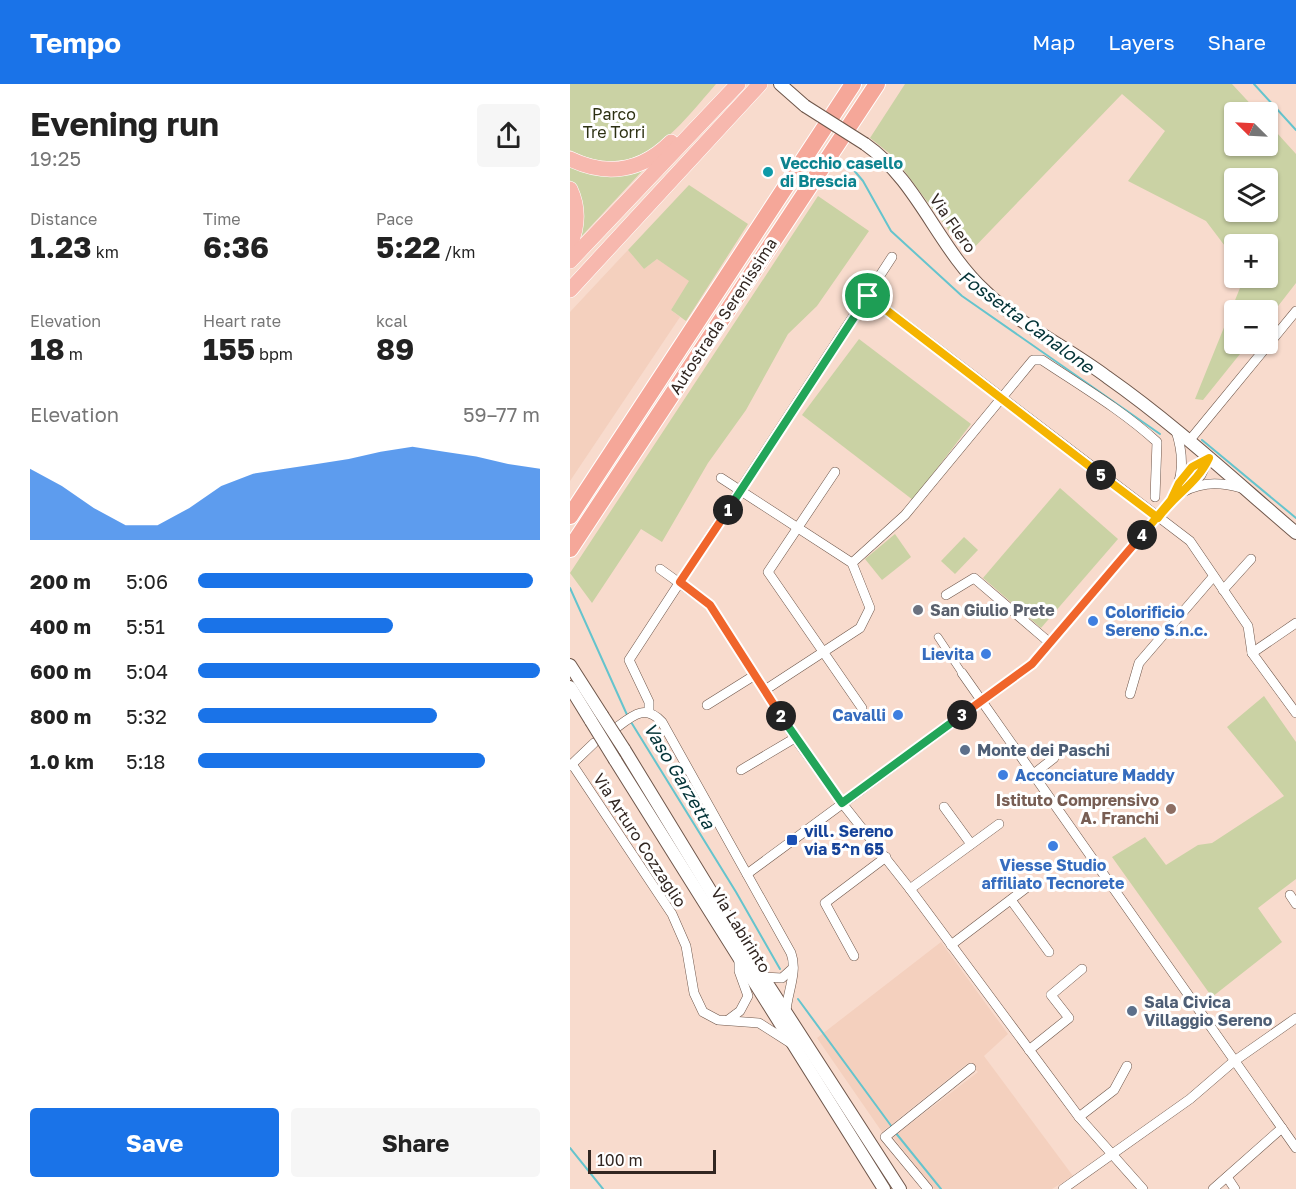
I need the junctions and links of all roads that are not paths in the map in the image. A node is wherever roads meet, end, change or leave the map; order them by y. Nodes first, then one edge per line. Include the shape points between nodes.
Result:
1 (760, 84) edge
2 (780, 84) edge
3 (853, 84) edge
4 (877, 84) edge
5 (734, 88) edge
6 (570, 159) edge
7 (570, 189) edge
8 (570, 245) edge
9 (892, 257) dead end
10 (570, 261) edge
11 (570, 290) edge
12 (868, 296) junction
13 (1296, 311) edge
14 (1001, 399) junction
15 (1176, 431) junction
16 (1189, 441) junction
17 (1209, 458) junction
18 (835, 472) dead end
19 (721, 478) dead end
20 (1179, 483) junction
21 (1188, 488) junction
22 (741, 490) junction
23 (1246, 490) junction
24 (1155, 497) dead end
25 (1171, 500) junction
26 (570, 516) edge
27 (1158, 518) junction
28 (798, 527) junction
29 (1296, 533) edge
30 (570, 549) edge
31 (1251, 560) dead end
32 (852, 563) junction
33 (660, 569) dead end
34 (1213, 577) junction
35 (680, 582) junction
36 (1223, 590) junction
37 (946, 595) dead end
38 (1296, 623) edge
39 (938, 637) dead end
40 (1050, 643) junction
41 (822, 652) junction
42 (1252, 653) junction
43 (570, 665) edge
44 (962, 673) joint
45 (754, 675) junction
46 (570, 687) edge
47 (765, 690) junction
48 (1130, 694) dead end
49 (980, 702) junction
50 (707, 705) dead end
51 (862, 708) dead end
52 (649, 712) junction
53 (1296, 714) edge
54 (597, 718) junction
55 (620, 725) dead end
56 (795, 738) junction
57 (594, 743) dead end
58 (1054, 758) dead end
59 (571, 765) edge
60 (741, 770) dead end
61 (1032, 776) junction
62 (842, 803) junction
63 (944, 807) dead end
64 (999, 824) dead end
65 (971, 844) junction
66 (886, 857) junction
67 (747, 874) junction
68 (1030, 885) dead end
69 (910, 889) junction
70 (1290, 895) dead end
71 (1011, 900) junction
72 (1296, 904) edge
73 (951, 945) junction
74 (1048, 952) dead end
75 (854, 956) dead end
76 (739, 958) junction
77 (793, 968) junction
78 (1082, 969) dead end
79 (764, 977) junction
80 (786, 1012) junction
81 (1296, 1018) edge
82 (728, 1020) junction
83 (793, 1045) junction
84 (1029, 1050) junction
85 (1233, 1062) junction
86 (1127, 1066) dead end
87 (971, 1068) dead end
88 (1079, 1117) junction
89 (1282, 1128) junction
90 (891, 1133) junction
91 (866, 1136) junction
92 (1296, 1148) edge
93 (1112, 1155) junction
94 (1227, 1177) junction
95 (884, 1189) edge
96 (900, 1189) edge
97 (928, 1189) edge
98 (1064, 1189) edge
99 (1143, 1189) edge
100 (1213, 1189) edge
101 (1235, 1189) edge

1 - 11 highway
2 - 15 street, Via Flero, bridge via 805,106 865,144 898,176 982,289 1019,320 1107,376
3 - 26 highway, Autostrada Serenissima
4 - 30 highway, Autostrada Serenissima
5 - 6 highway via 707,104 648,161 620,170 602,170
5 - 10 highway
7 - 8 highway via 577,214
9 - 12 street
12 - 14 street
12 - 22 street
13 - 16 street
14 - 24 street via 1033,360 1042,360 1157,442
14 - 27 street
14 - 32 street via 905,515
15 - 16 street, Via Flero
15 - 20 street via 1182,458
16 - 17 street, Via Flero
17 - 20 street via 1192,467
17 - 21 street via 1201,475
17 - 23 street, Via Flero
18 - 28 street
19 - 22 street
20 - 25 street
21 - 23 street via 1211,482
21 - 25 street
22 - 28 street
22 - 35 street
23 - 29 street, Via Flero
25 - 27 street
27 - 34 street via 1190,541
27 - 40 street
28 - 32 street
28 - 41 street via 768,572
31 - 36 street
32 - 41 street via 868,600 868,617 860,628
33 - 35 street
34 - 36 street
34 - 48 street via 1139,663
35 - 45 street via 710,605
35 - 52 street, Via Labirinto via 629,660 649,702
36 - 42 street via 1248,626
37 - 40 street via 974,578
38 - 42 street
39 - 44 street
40 - 49 street via 1032,664
41 - 47 street
41 - 51 street
42 - 53 street
43 - 54 street, Via Labirinto
44 - 49 street
45 - 47 street
45 - 50 street
46 - 54 street, Via Labirinto
47 - 56 street
49 - 61 street
49 - 62 street
52 - 55 street via 633,715
52 - 67 street, Via Labirinto via 662,722
54 - 76 street, Via Labirinto, bridge via 615,760
54 - 79 street, Via Labirinto, bridge via 624,749
56 - 60 street
56 - 62 street
57 - 59 street, Via Arturo Cozzaglio
58 - 61 street
59 - 82 street, Via Arturo Cozzaglio via 672,914 686,946 698,1004 710,1017
61 - 85 street
62 - 66 street
62 - 67 street
63 - 65 street
64 - 65 street
65 - 69 street
66 - 69 street
66 - 75 street via 825,903
67 - 77 street, Via Labirinto via 791,953
68 - 71 street
69 - 73 street
70 - 72 street
71 - 73 street
71 - 74 street
73 - 84 street
76 - 82 street via 748,996 740,1011
76 - 83 street, Via Labirinto
77 - 79 street, Via Labirinto via 782,978
77 - 80 street, Via Labirinto
78 - 84 street via 1051,995 1069,1018
79 - 80 street, Via Labirinto
80 - 91 street, Via Labirinto
81 - 85 street
82 - 83 street, Via Arturo Cozzaglio via 759,1023
83 - 95 street, Via Labirinto
84 - 88 street
85 - 89 street
85 - 93 street via 1190,1099
86 - 88 street via 1114,1090
87 - 90 street
88 - 93 street
89 - 92 street
89 - 94 street
90 - 91 street
90 - 97 street
91 - 96 street, Via Labirinto
93 - 98 street
93 - 99 street
94 - 100 street
94 - 101 street

